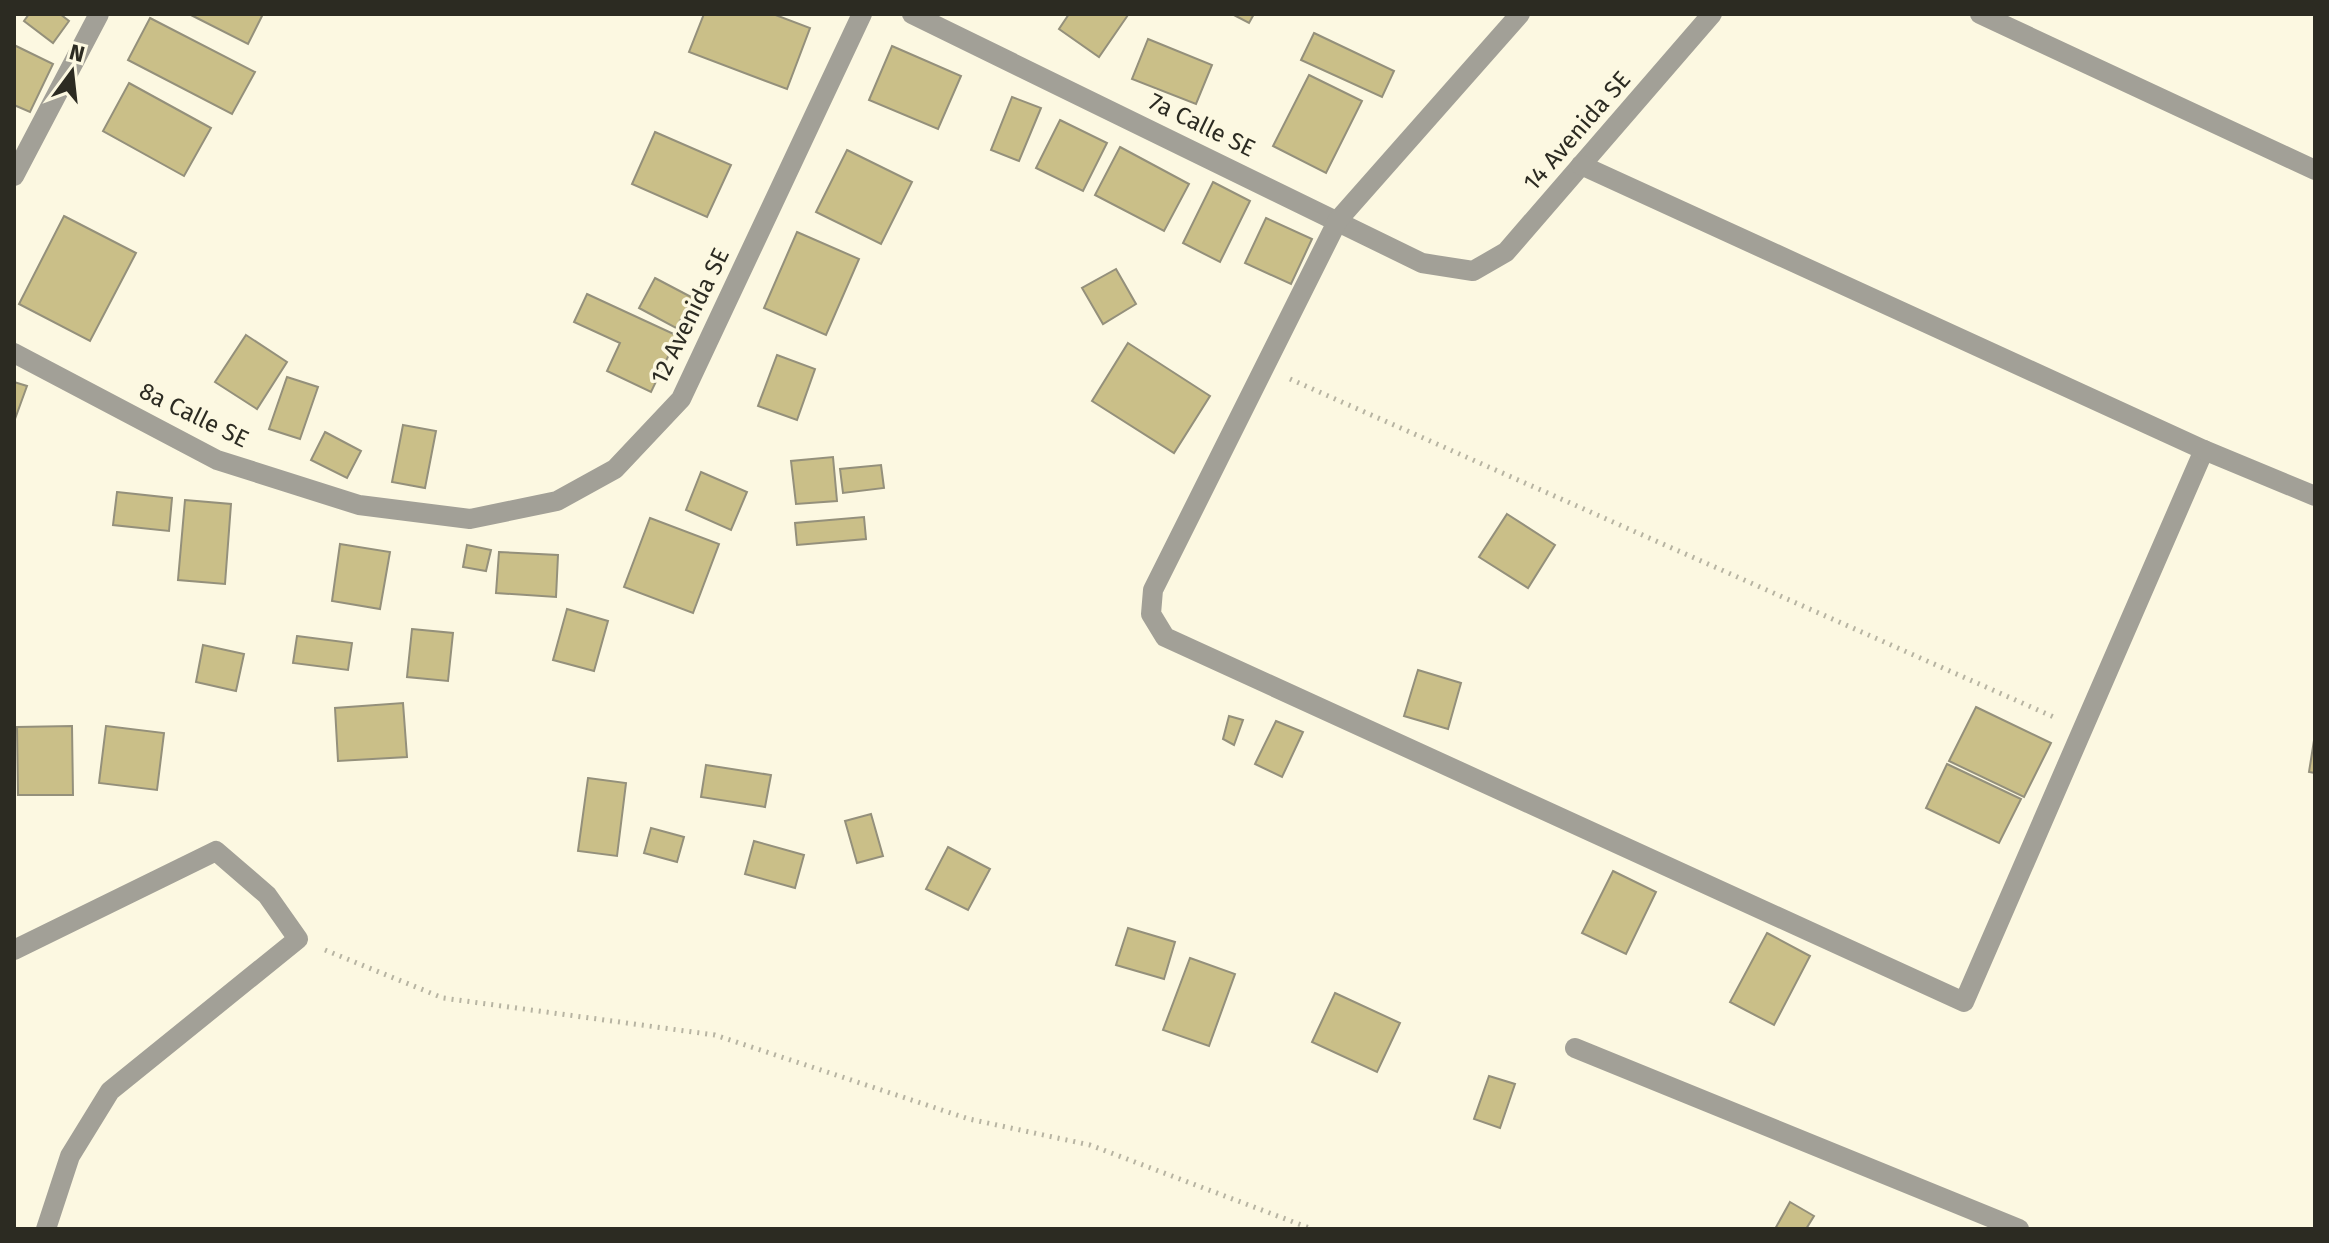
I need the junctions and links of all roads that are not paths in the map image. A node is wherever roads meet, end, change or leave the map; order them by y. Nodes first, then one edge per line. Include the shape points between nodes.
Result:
1 (99, 14) edge
2 (862, 14) edge
3 (912, 14) edge
4 (1520, 14) edge
5 (1712, 14) edge
6 (1980, 14) edge
7 (1581, 165) junction
8 (2315, 170) edge
9 (14, 176) edge
10 (1338, 220) junction
11 (1473, 271) joint
12 (14, 353) edge
13 (2204, 450) junction
14 (2315, 496) edge
15 (359, 505) joint
16 (14, 950) edge
17 (1575, 1048) dead end
18 (46, 1229) edge
19 (2019, 1229) edge

1 - 9 street
2 - 15 street, 12 Avenida SE via 681,399 615,469 557,501 470,519
3 - 10 street, 7a Calle SE
4 - 10 street
5 - 7 street, 14 Avenida SE
6 - 8 street
7 - 11 street, 14 Avenida SE via 1506,252
7 - 13 street
10 - 11 street, 7a Calle SE via 1422,263
10 - 13 street via 1153,590 1151,614 1165,637 1964,1002
12 - 15 street, 8a Calle SE via 217,460
13 - 14 street
16 - 18 street via 216,851 267,895 298,939 110,1091 70,1156
17 - 19 street

